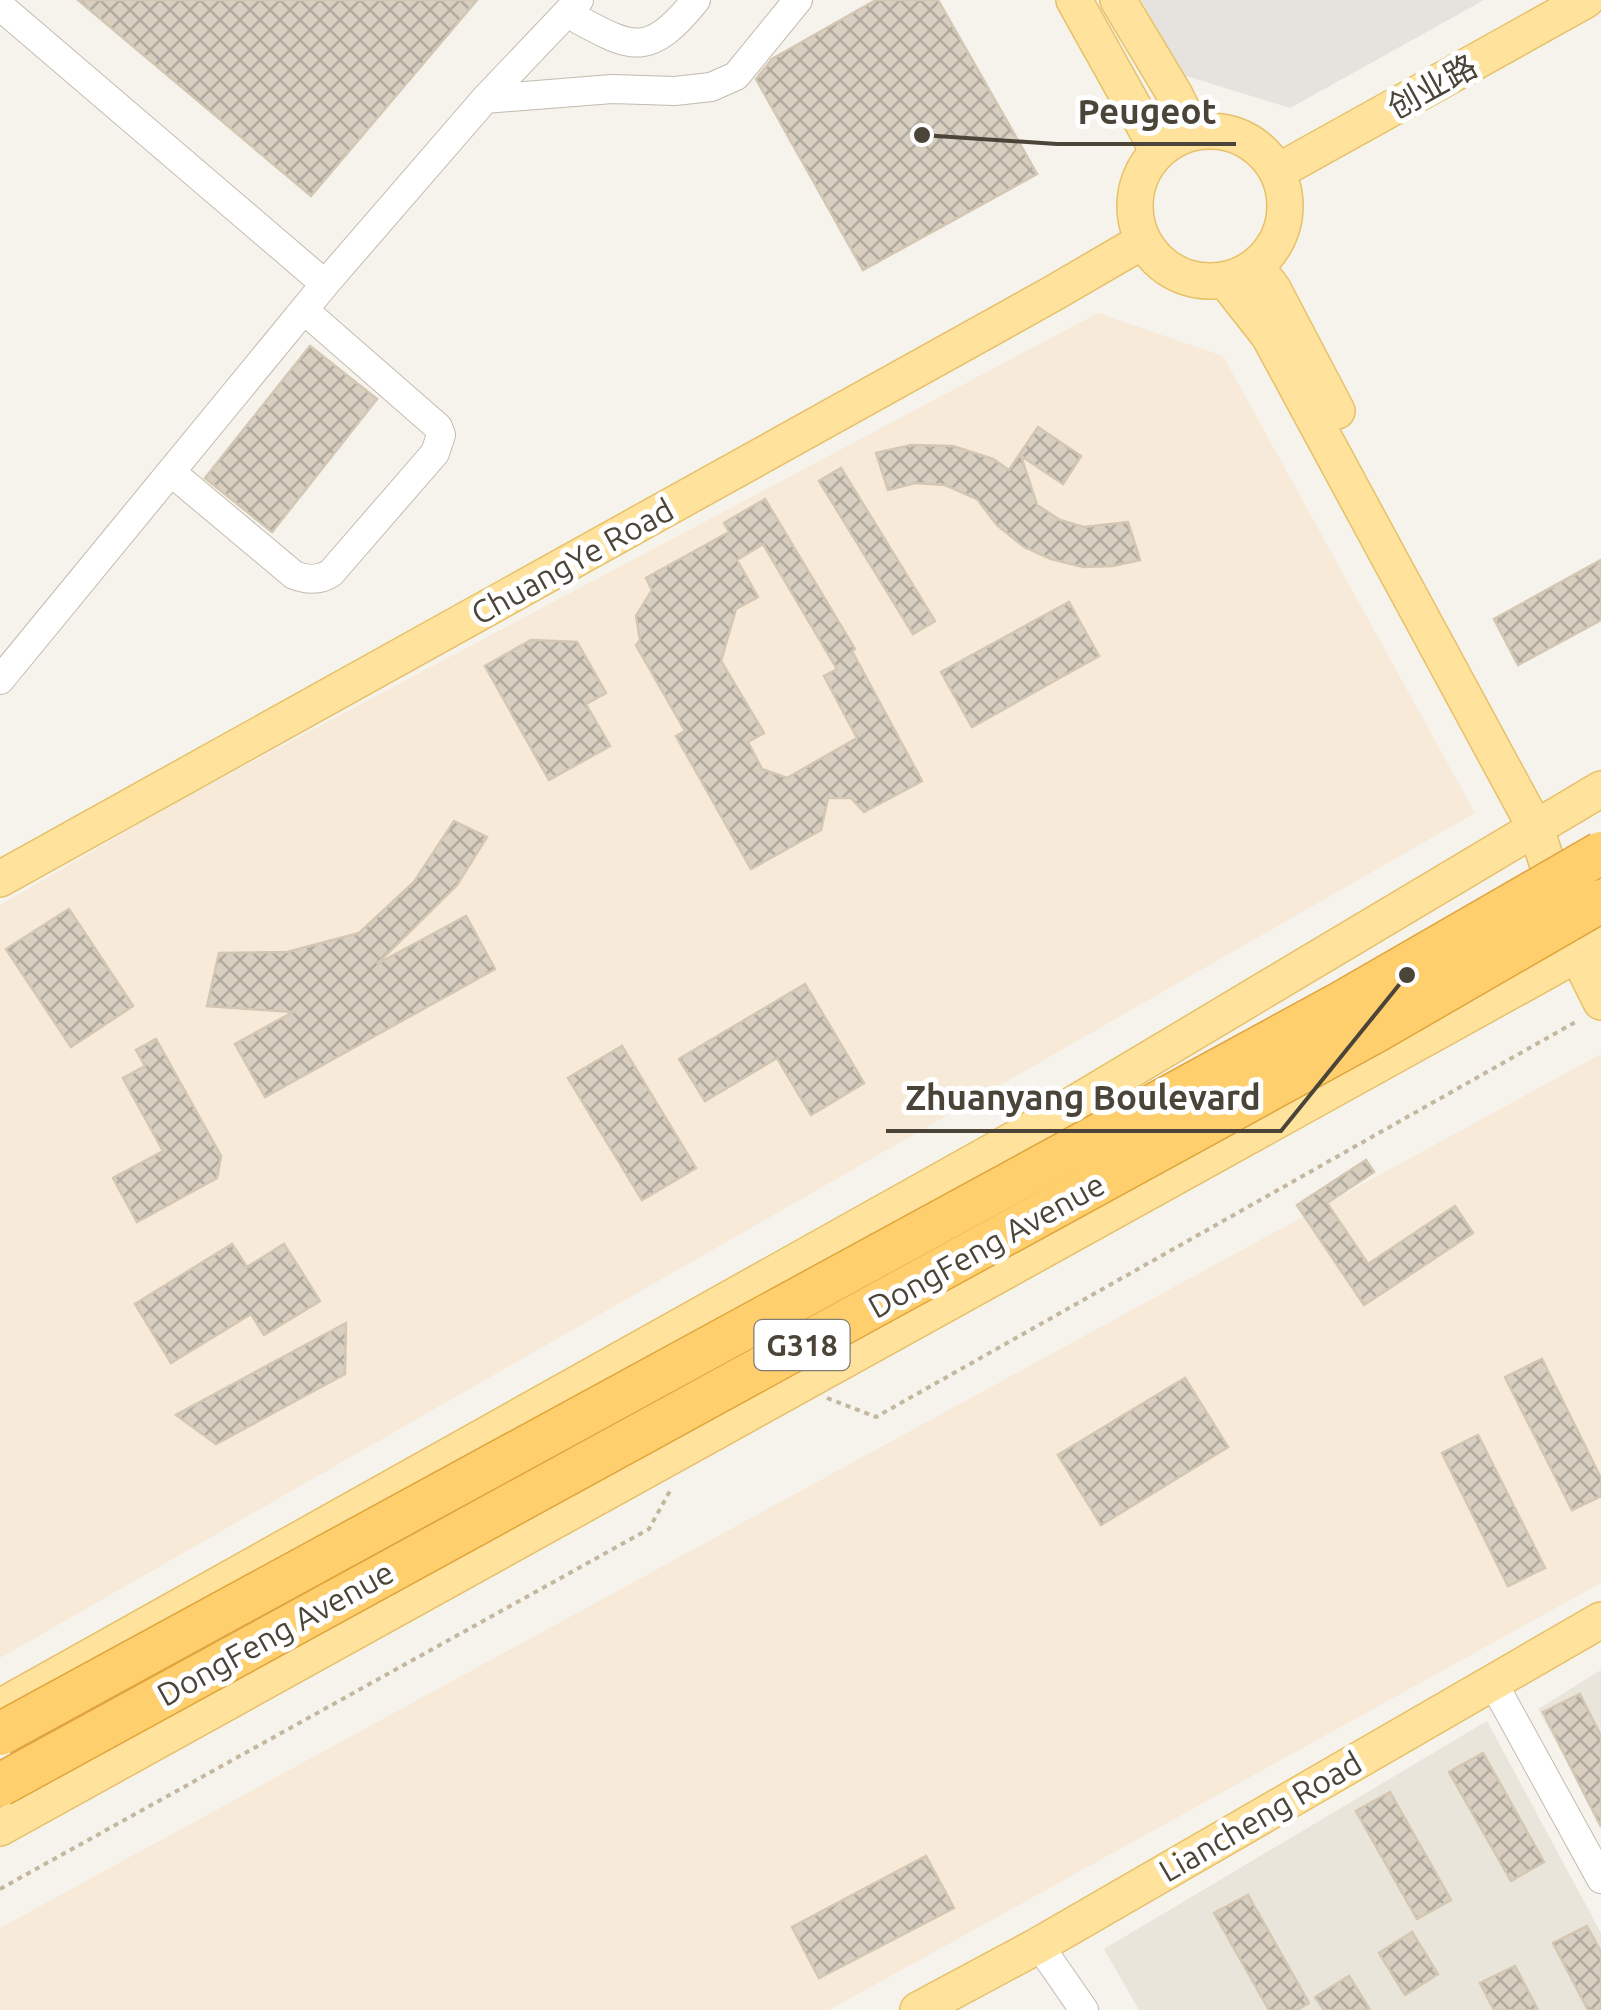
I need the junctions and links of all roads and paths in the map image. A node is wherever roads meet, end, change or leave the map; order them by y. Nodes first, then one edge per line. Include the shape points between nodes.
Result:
1 (696, 0) edge
2 (798, 0) edge
3 (1074, 0) edge
4 (1118, 0) edge
5 (1586, 0) edge
6 (0, 6) edge
7 (574, 7) edge
8 (486, 99) junction
9 (1194, 132) junction
10 (1156, 152) junction
11 (1277, 172) junction
12 (1143, 241) junction
13 (1240, 273) junction
14 (325, 284) junction
15 (304, 310) junction
16 (171, 472) junction
17 (0, 680) edge
18 (1601, 788) edge
19 (1544, 822) junction
20 (1601, 853) edge
21 (1601, 876) edge
22 (0, 879) edge
23 (1601, 901) edge
24 (1589, 947) edge
25 (1592, 1010) edge
26 (825, 1397) dead end
27 (670, 1489) dead end
28 (1601, 1620) edge
29 (1492, 1681) junction
30 (0, 1706) edge
31 (0, 1734) edge
32 (0, 1786) edge
33 (0, 1828) edge
34 (1601, 1879) edge
35 (0, 1888) edge
36 (1039, 1945) junction
37 (918, 2010) edge
38 (1069, 2010) edge
39 (1084, 2010) edge

1 - 7 street via 658,39 633,44
2 - 8 street via 736,76 711,87
3 - 10 main road
4 - 9 main road
5 - 11 main road, 创业路
6 - 14 street
7 - 8 street
8 - 14 street
9 - 10 main road
9 - 11 main road via 1242,138
10 - 12 main road via 1135,195
11 - 13 main road via 1285,197 1283,223 1273,247
12 - 13 main road via 1178,274 1201,281
12 - 22 main road, ChuangYe Road
13 - 19 main road
14 - 15 street
15 - 16 street
15 - 16 street via 438,427 435,453 331,574 316,579 294,575
16 - 17 street
18 - 19 main road
19 - 21 main road
19 - 24 main road
19 - 30 main road via 1020,1136
20 - 31 highway, DongFeng Avenue / G318, bridge via 1324,1013
23 - 32 highway, DongFeng Avenue / G318, bridge via 1376,1032
24 - 25 main road
24 - 33 main road
25 - 26 path via 876,1418
27 - 35 path via 649,1529
28 - 29 main road, Liancheng Road
29 - 34 street
29 - 36 main road, Liancheng Road
36 - 37 main road, Liancheng Road
36 - 38 street
36 - 39 street

